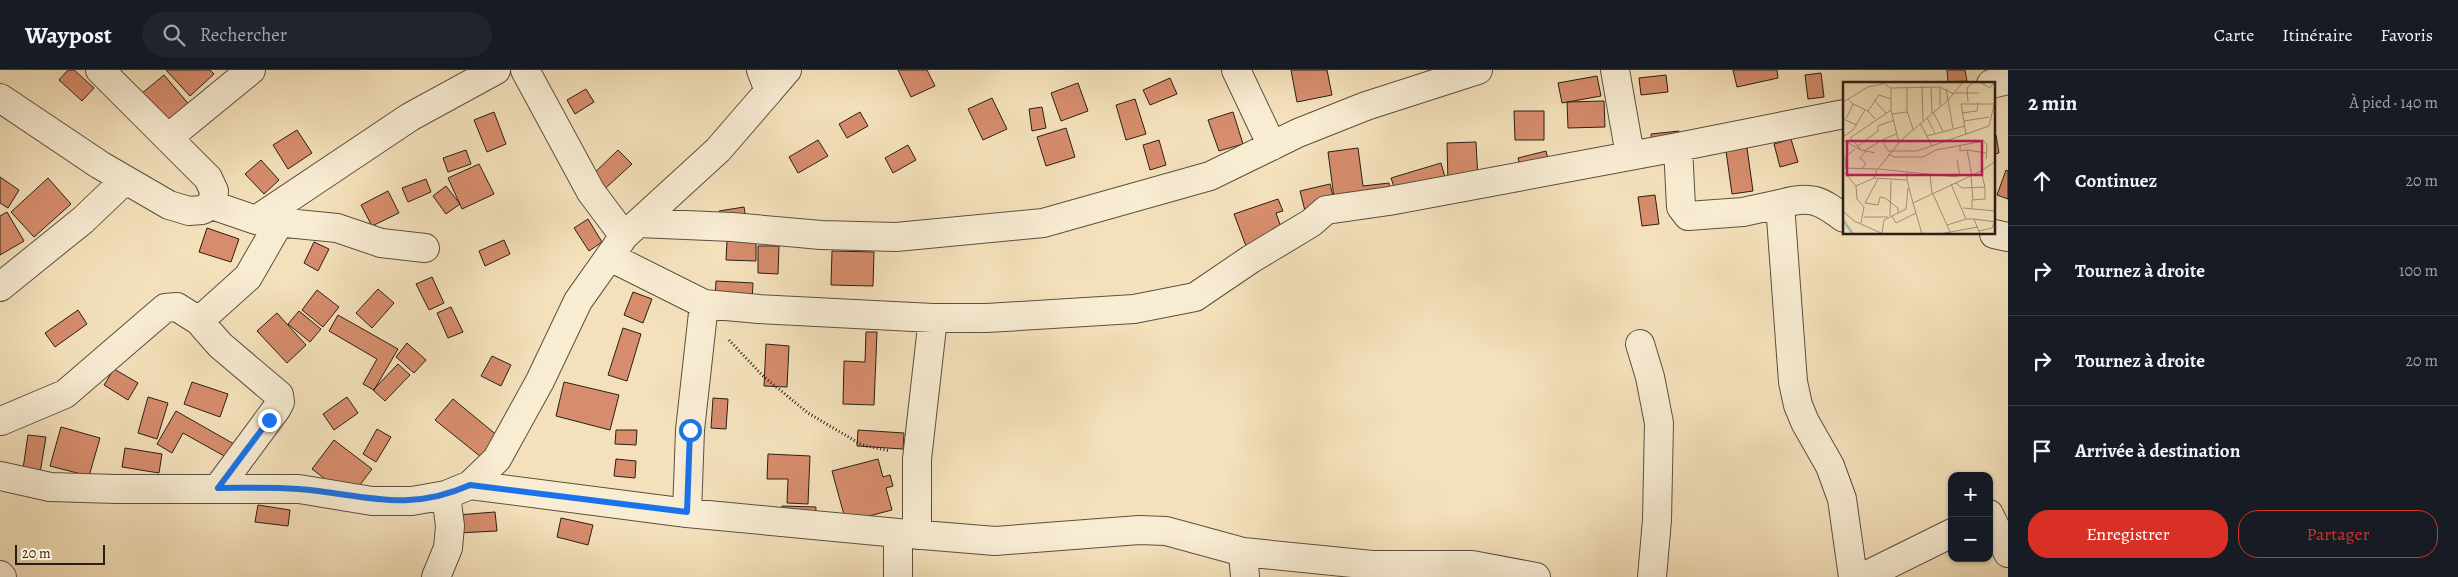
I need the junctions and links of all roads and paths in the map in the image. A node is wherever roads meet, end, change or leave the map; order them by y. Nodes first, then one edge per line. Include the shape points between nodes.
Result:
1 (100, 70) edge
2 (251, 70) edge
3 (496, 70) edge
4 (525, 70) edge
5 (787, 70) edge
6 (1236, 70) edge
7 (1478, 70) edge
8 (1615, 70) edge
9 (765, 81) edge
10 (0, 98) edge
11 (1843, 114) edge
12 (168, 138) junction
13 (1272, 146) junction
14 (1678, 147) junction
15 (1630, 155) junction
16 (125, 180) junction
17 (212, 204) junction
18 (1780, 204) junction
19 (1843, 217) edge
20 (268, 222) junction
21 (624, 239) junction
22 (425, 248) dead end
23 (0, 287) edge
24 (704, 304) junction
25 (933, 318) junction
26 (199, 321) junction
27 (1640, 344) dead end
28 (0, 420) edge
29 (917, 459) junction
30 (0, 476) edge
31 (218, 488) junction
32 (458, 490) junction
33 (2008, 504) edge
34 (687, 512) junction
35 (1993, 512) edge
36 (1990, 517) edge
37 (908, 534) junction
38 (1948, 535) edge
39 (2008, 553) edge
40 (1244, 565) edge
41 (436, 577) edge
42 (898, 577) edge
43 (1536, 577) edge
44 (1652, 577) edge
45 (1853, 577) edge
46 (1863, 577) edge

1 - 12 street
2 - 12 street
3 - 20 street via 410,117
4 - 21 street via 591,192
5 - 9 street
6 - 13 street
7 - 13 street via 1366,106
8 - 15 street
9 - 21 street via 718,150
10 - 16 street
11 - 14 street
12 - 17 street via 208,178 214,191
13 - 21 street via 1210,176 1043,222 896,237 732,226
14 - 15 street
14 - 18 street via 1681,207 1688,216 1743,212
15 - 25 street via 1326,210 1195,297 1115,310
16 - 17 street via 175,207 202,210
16 - 23 street via 62,238
17 - 20 street
18 - 19 street via 1793,200 1818,200
18 - 45 street via 1793,382 1801,414 1830,466 1842,498
20 - 22 street via 337,228 381,243
20 - 26 street via 248,277
21 - 24 street
21 - 32 street via 578,301 540,381 497,459
24 - 25 street
24 - 29 path via 715,323 762,376 808,413 862,445
24 - 34 street via 690,430
25 - 29 street
26 - 28 street via 177,307 165,308 65,394
26 - 31 street via 220,345 279,395 280,400 278,408
27 - 44 street via 1659,423
29 - 37 street
30 - 31 street via 50,487 116,490
31 - 32 street via 299,490 372,500 412,500
32 - 34 street
32 - 41 street via 448,548
33 - 35 street
34 - 37 street
36 - 39 street
37 - 40 street via 996,541 1139,530 1166,531
37 - 42 street
38 - 46 street
40 - 43 street via 1472,565

